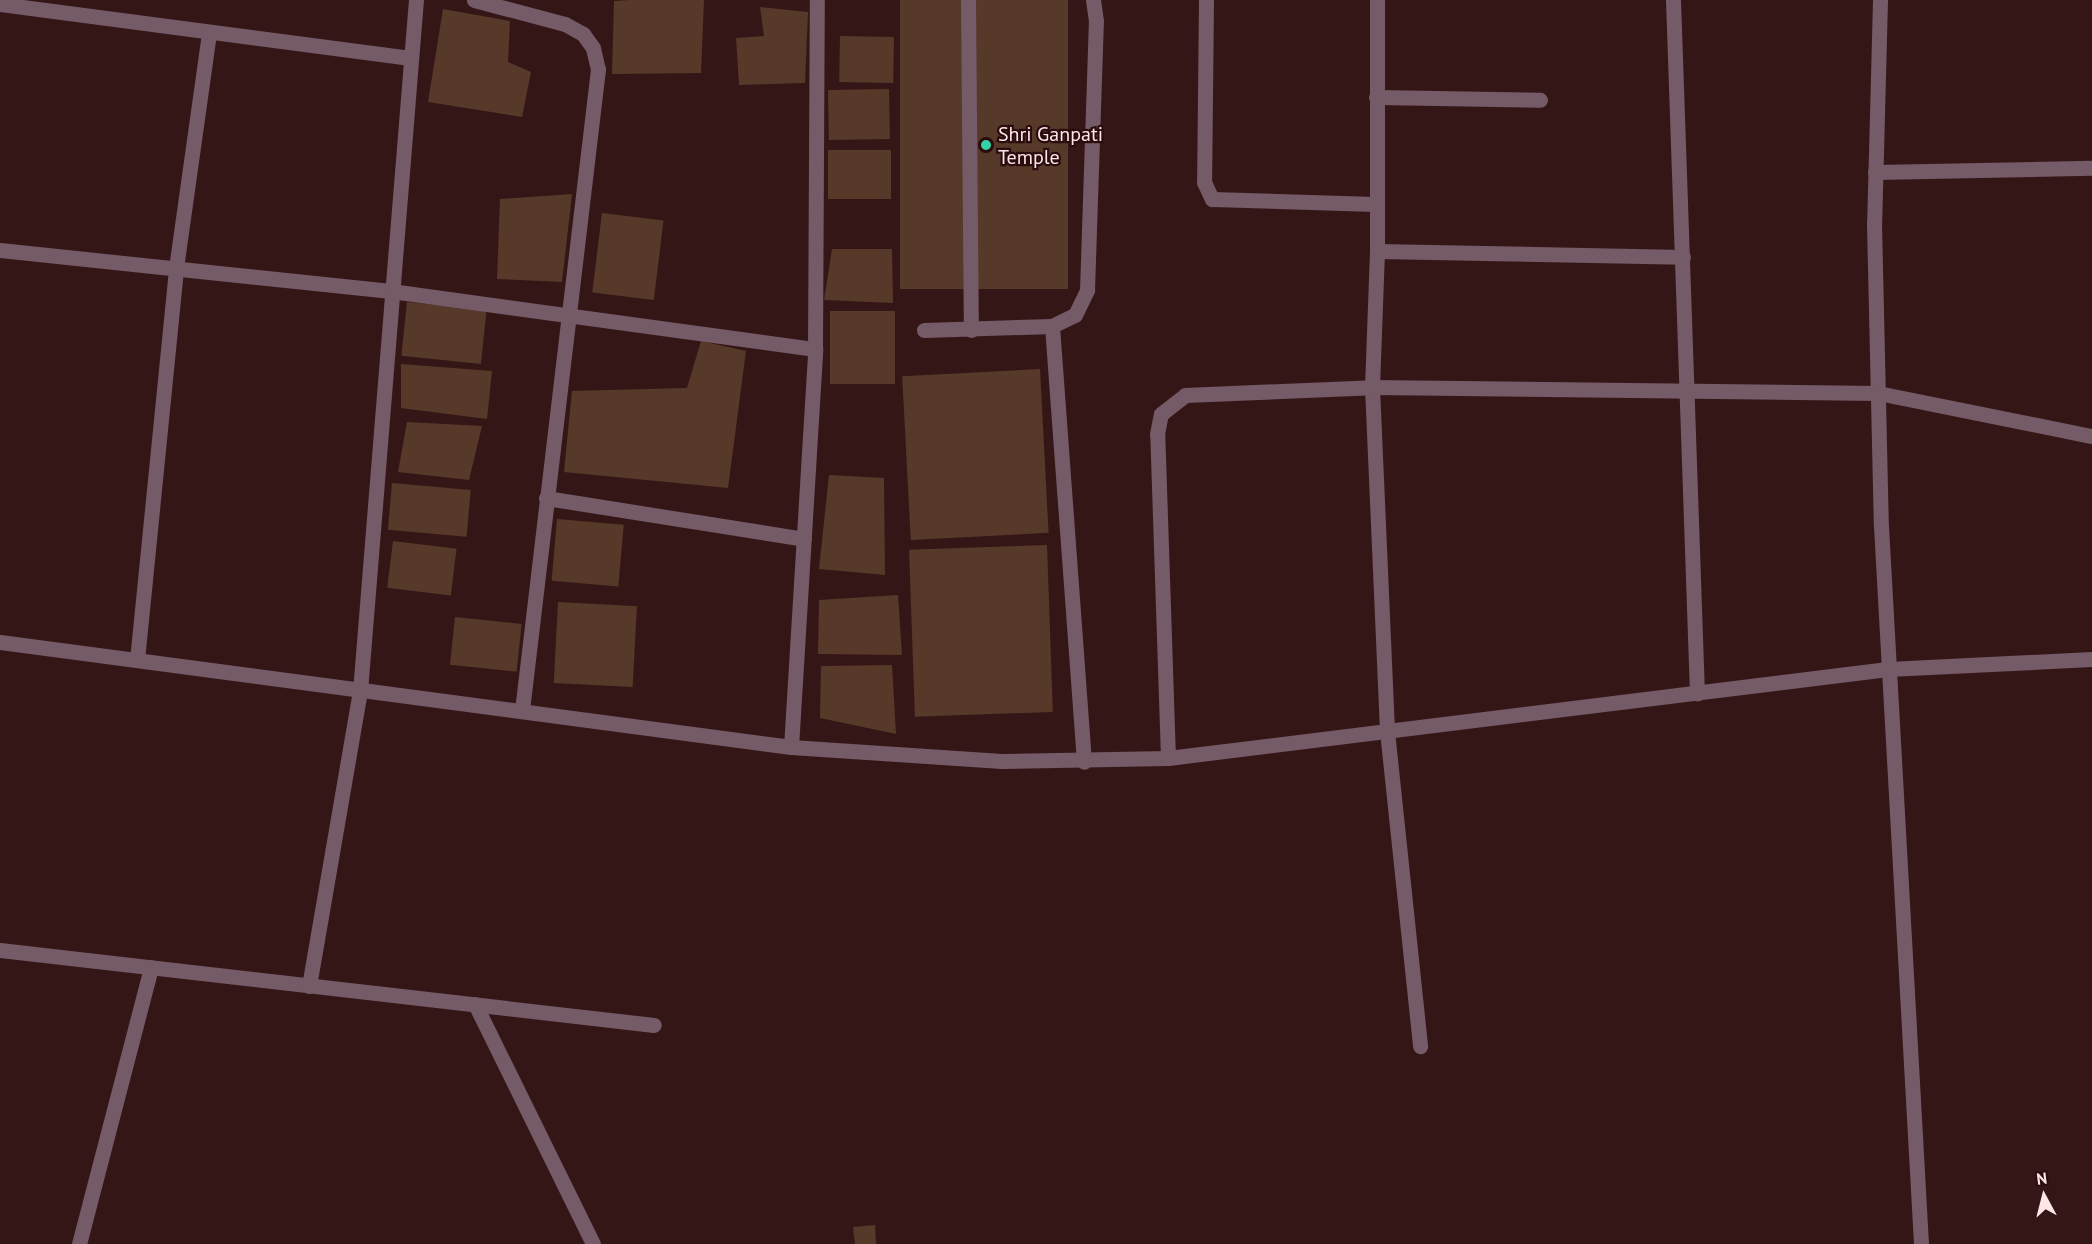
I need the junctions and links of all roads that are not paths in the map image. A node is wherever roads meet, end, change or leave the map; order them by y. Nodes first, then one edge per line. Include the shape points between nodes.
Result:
1 (416, 0) edge
2 (474, 0) edge
3 (817, 0) edge
4 (968, 0) edge
5 (1094, 0) edge
6 (1206, 0) edge
7 (1377, 0) edge
8 (1673, 0) edge
9 (1880, 0) edge
10 (0, 4) edge
11 (209, 33) junction
12 (410, 57) junction
13 (1376, 97) junction
14 (1540, 100) dead end
15 (2092, 168) edge
16 (1875, 172) junction
17 (1375, 204) junction
18 (0, 250) edge
19 (1377, 251) junction
20 (1683, 257) junction
21 (176, 268) junction
22 (391, 291) junction
23 (566, 315) junction
24 (1052, 326) junction
25 (924, 330) dead end
26 (971, 330) junction
27 (815, 350) junction
28 (1372, 387) junction
29 (1688, 391) junction
30 (1878, 393) junction
31 (2092, 436) edge
32 (546, 498) junction
33 (804, 539) junction
34 (0, 642) edge
35 (2092, 659) edge
36 (137, 660) junction
37 (1888, 669) junction
38 (360, 691) junction
39 (1697, 694) junction
40 (522, 710) junction
41 (1387, 731) junction
42 (791, 747) junction
43 (1168, 758) junction
44 (1084, 762) junction
45 (0, 950) edge
46 (151, 967) junction
47 (309, 986) junction
48 (475, 1004) junction
49 (654, 1025) dead end
50 (1420, 1046) dead end
51 (79, 1244) edge
52 (593, 1244) edge
53 (1921, 1244) edge

1 - 12 street
2 - 23 street via 565,24 583,34 593,48 598,69
3 - 27 street
4 - 26 street
5 - 24 street via 1087,290 1075,315
6 - 17 street via 1204,182 1212,199
7 - 13 street
8 - 20 street
9 - 16 street
10 - 11 street
11 - 12 street
11 - 21 street
12 - 22 street
13 - 14 street
13 - 17 street
15 - 16 street
16 - 30 street
17 - 19 street
18 - 21 street
19 - 20 street
19 - 28 street
20 - 29 street
21 - 22 street
21 - 36 street
22 - 23 street
22 - 38 street
23 - 27 street
23 - 32 street
24 - 26 street
24 - 44 street
25 - 26 street
27 - 33 street
28 - 29 street
28 - 41 street
28 - 43 street via 1207,391 1185,395 1161,414 1157,434
29 - 30 street
29 - 39 street
30 - 31 street
30 - 37 street
32 - 33 street
32 - 40 street
33 - 42 street
34 - 36 street
35 - 37 street
36 - 38 street
37 - 39 street
37 - 53 street
38 - 40 street
38 - 47 street
39 - 41 street
40 - 42 street
41 - 43 street
41 - 50 street
42 - 44 street via 1002,761
43 - 44 street
45 - 46 street
46 - 47 street
46 - 51 street
47 - 48 street
48 - 49 street
48 - 52 street

